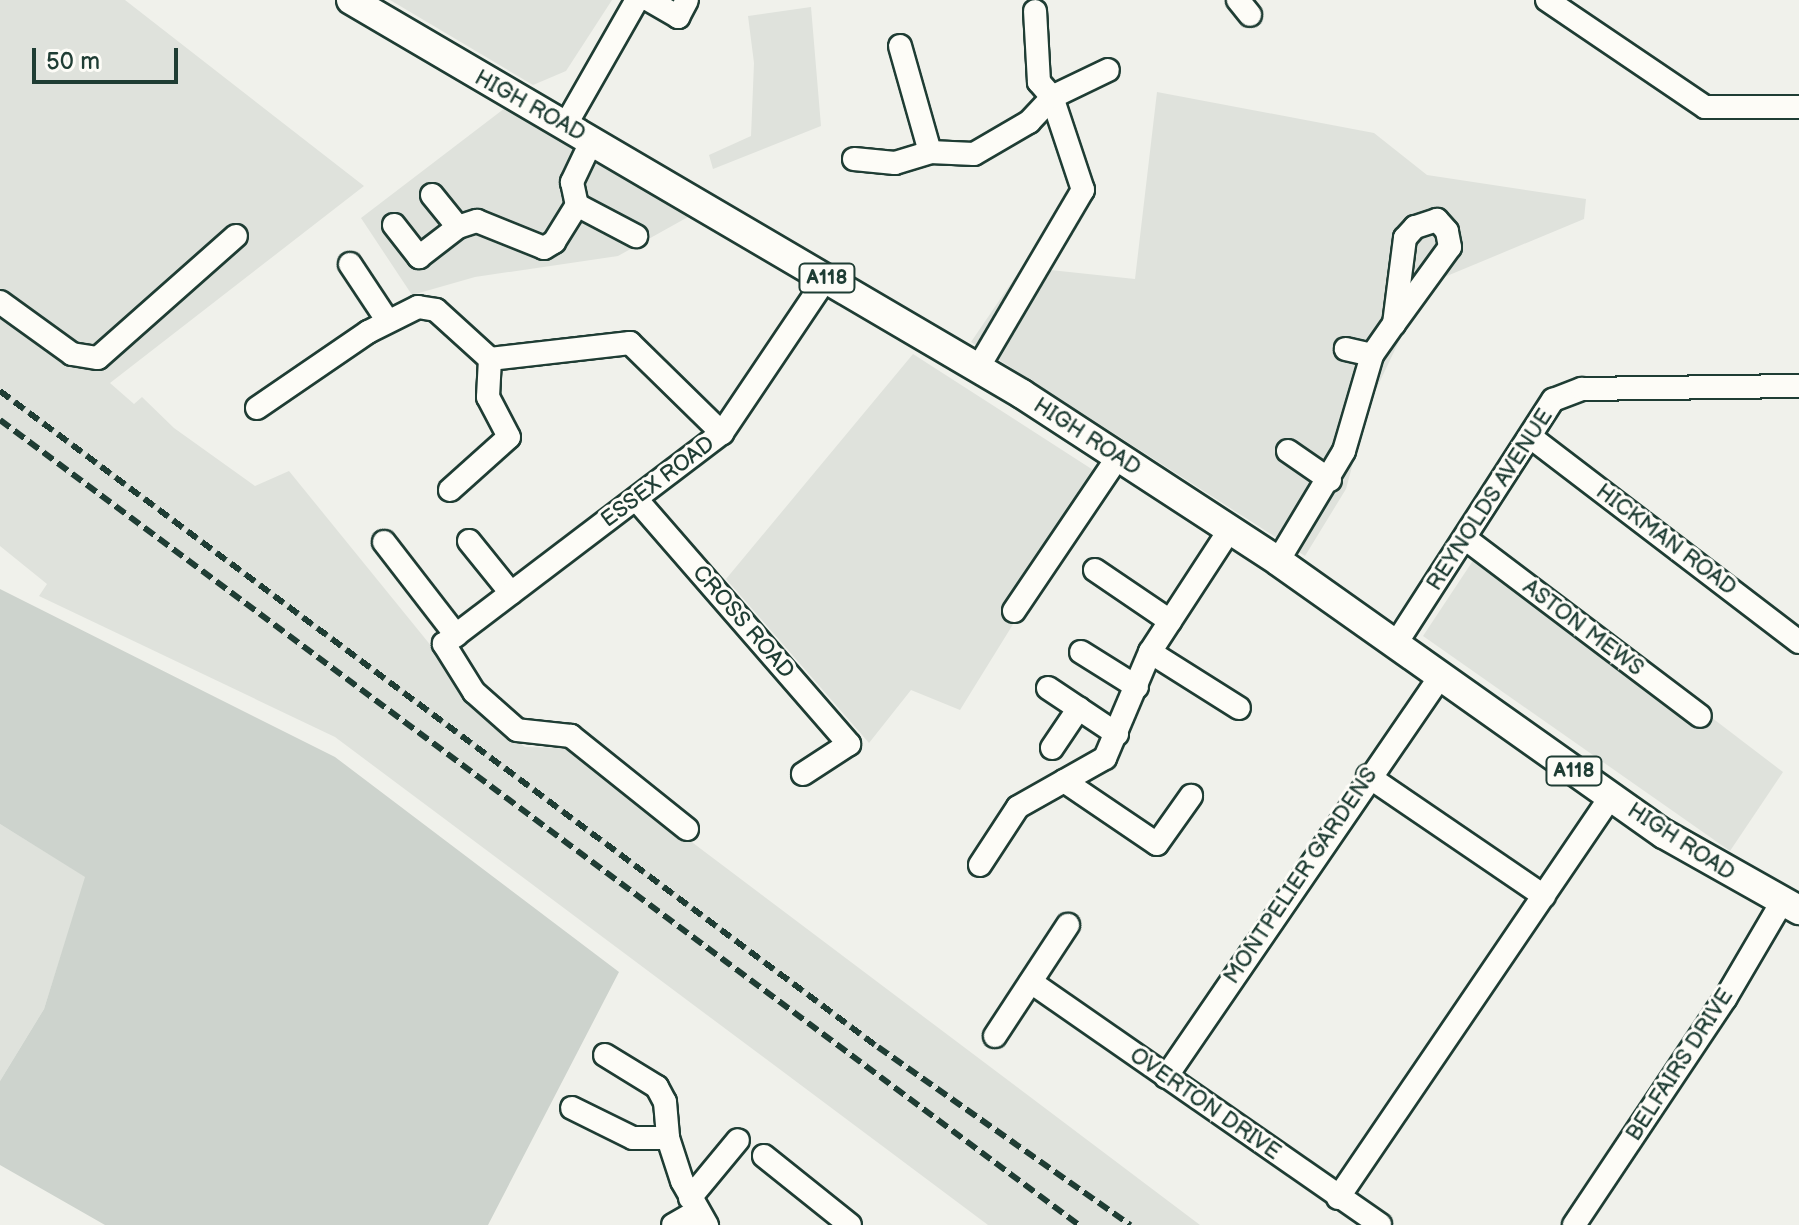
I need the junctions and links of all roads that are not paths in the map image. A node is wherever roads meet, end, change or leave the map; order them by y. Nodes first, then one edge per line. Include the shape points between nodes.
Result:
1 (637, 0) edge
2 (649, 0) edge
3 (687, 0) edge
4 (1547, 0) edge
5 (356, 1) edge
6 (1035, 11) dead end
7 (900, 46) dead end
8 (1108, 70) dead end
9 (1052, 97) junction
10 (1799, 107) edge
11 (565, 126) junction
12 (592, 140) junction
13 (930, 152) junction
14 (854, 159) dead end
15 (432, 195) dead end
16 (577, 205) junction
17 (394, 225) dead end
18 (458, 227) junction
19 (236, 236) dead end
20 (636, 236) dead end
21 (350, 264) dead end
22 (826, 278) junction
23 (0, 302) edge
24 (387, 320) junction
25 (1394, 324) dead end
26 (1346, 349) dead end
27 (1372, 355) junction
28 (490, 359) junction
29 (978, 368) junction
30 (1799, 386) edge
31 (257, 408) dead end
32 (722, 433) junction
33 (1532, 438) junction
34 (1288, 451) dead end
35 (1118, 457) junction
36 (1330, 480) junction
37 (450, 490) dead end
38 (636, 499) junction
39 (1229, 531) junction
40 (1466, 539) junction
41 (469, 541) dead end
42 (384, 542) dead end
43 (1278, 561) junction
44 (1095, 570) dead end
45 (511, 593) junction
46 (1014, 611) dead end
47 (1170, 621) junction
48 (450, 639) junction
49 (1799, 642) edge
50 (1395, 645) junction
51 (1081, 652) dead end
52 (1150, 652) junction
53 (1439, 678) junction
54 (1137, 687) junction
55 (1048, 688) dead end
56 (1079, 708) junction
57 (1239, 708) dead end
58 (1700, 716) dead end
59 (1117, 734) junction
60 (1052, 748) dead end
61 (803, 774) dead end
62 (1368, 776) junction
63 (1064, 781) junction
64 (1191, 796) dead end
65 (1611, 797) junction
66 (687, 829) dead end
67 (980, 865) dead end
68 (1544, 896) junction
69 (1790, 906) edge
70 (1068, 925) dead end
71 (1031, 982) junction
72 (995, 1036) dead end
73 (605, 1055) dead end
74 (1166, 1077) junction
75 (572, 1108) dead end
76 (668, 1138) junction
77 (738, 1140) dead end
78 (764, 1156) dead end
79 (1338, 1198) junction
80 (698, 1211) edge
81 (673, 1225) edge
82 (850, 1225) edge
83 (1380, 1225) edge
84 (1574, 1225) edge

1 - 11 street
2 - 3 street via 678,17
4 - 10 street via 1705,107
5 - 11 main road, HIGH ROAD / A118
6 - 9 street via 1039,82
7 - 13 street
8 - 9 street
9 - 13 street via 1029,122 974,154
9 - 29 street via 1083,190
11 - 12 main road, HIGH ROAD / A118
12 - 16 street via 572,182
12 - 22 main road, HIGH ROAD / A118
13 - 14 street via 895,163
15 - 18 street
16 - 18 street via 544,248 477,221
16 - 20 street
17 - 18 street via 419,257
19 - 23 street via 98,358 72,354
21 - 24 street
22 - 29 main road, HIGH ROAD / A118
22 - 32 street, ESSEX ROAD
24 - 28 street via 418,307 436,310
24 - 31 street
25 - 27 street
26 - 27 street
27 - 36 street via 1344,451
28 - 32 street via 630,343
28 - 37 street via 488,397 509,431 506,441
29 - 35 main road, HIGH ROAD / A118
30 - 33 street, REYNOLDS AVENUE via 1582,389 1553,400
32 - 38 street, ESSEX ROAD
33 - 40 street, REYNOLDS AVENUE
33 - 49 street, HICKMAN ROAD
34 - 36 street
35 - 39 main road, HIGH ROAD / A118
35 - 46 street
36 - 43 street
38 - 45 street, ESSEX ROAD
38 - 61 street, CROSS ROAD via 849,744
39 - 43 main road, HIGH ROAD / A118
39 - 47 street
40 - 50 street, REYNOLDS AVENUE
40 - 58 street, ASTON MEWS
41 - 45 street
42 - 48 street
43 - 50 main road, HIGH ROAD / A118
44 - 47 street
45 - 48 street, ESSEX ROAD
47 - 52 street
48 - 66 street via 474,692 517,730 571,736
50 - 53 main road, HIGH ROAD / A118
51 - 54 street
52 - 54 street
52 - 57 street
53 - 62 street, MONTPELIER GARDENS
53 - 65 main road, HIGH ROAD / A118
54 - 59 street
55 - 56 street
56 - 59 street
56 - 60 street
59 - 63 street via 1105,758
62 - 68 street
62 - 74 street, MONTPELIER GARDENS
63 - 64 street via 1157,844
63 - 67 street via 1018,807
65 - 68 street
65 - 69 main road, HIGH ROAD / A118 via 1724,872
68 - 79 street
69 - 84 street, BELFAIRS DRIVE
70 - 71 street
71 - 72 street
71 - 74 street, OVERTON DRIVE
73 - 76 street via 657,1087 665,1102
74 - 79 street, OVERTON DRIVE
75 - 76 street via 633,1138
76 - 80 street
77 - 80 street
78 - 82 street
79 - 83 street, OVERTON DRIVE
80 - 81 street

